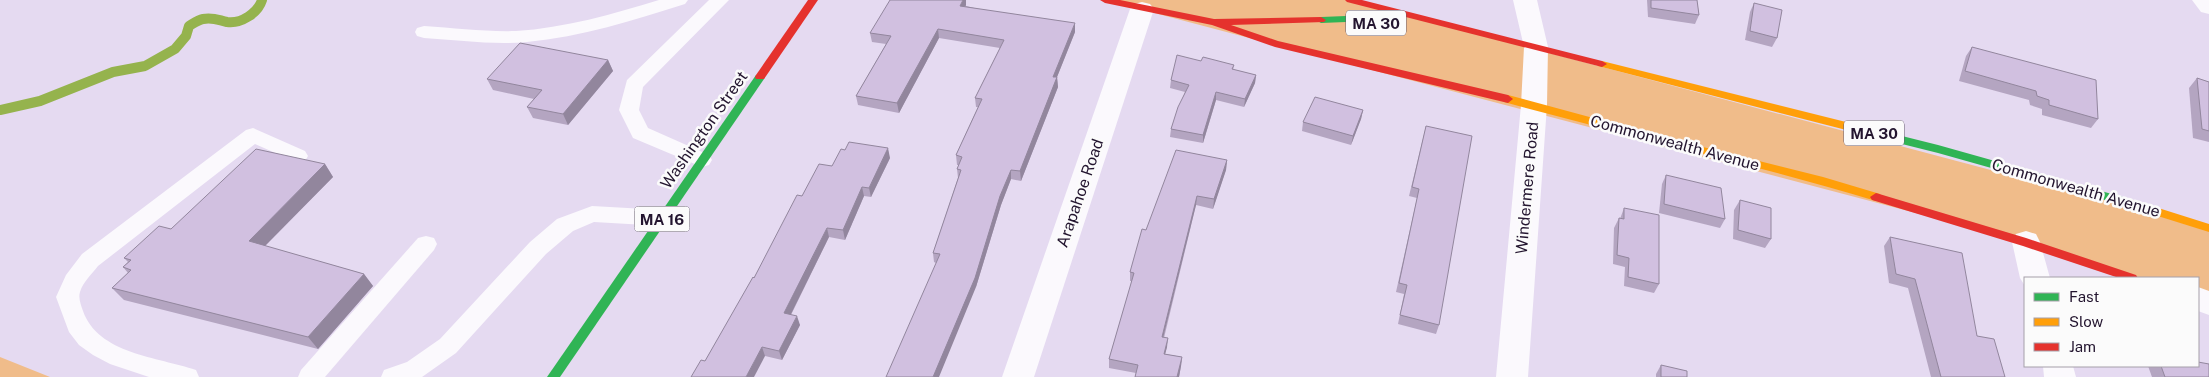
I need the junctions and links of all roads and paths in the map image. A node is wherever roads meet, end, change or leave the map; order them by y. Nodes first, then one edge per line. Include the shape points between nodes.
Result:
1 (679, 0) edge
2 (720, 0) edge
3 (813, 0) edge
4 (1105, 0) edge
5 (1350, 0) edge
6 (1525, 0) edge
7 (2204, 0) edge
8 (2209, 7) edge
9 (1142, 10) junction
10 (1214, 22) junction
11 (1393, 26) dead end
12 (1422, 30) dead end
13 (424, 32) dead end
14 (1536, 46) junction
15 (1534, 105) junction
16 (298, 156) edge
17 (702, 160) junction
18 (663, 218) junction
19 (2209, 228) edge
20 (2026, 242) junction
21 (426, 244) dead end
22 (2035, 277) edge
23 (2129, 277) edge
24 (187, 377) edge
25 (310, 377) edge
26 (393, 377) edge
27 (553, 377) edge
28 (1018, 377) edge
29 (1512, 377) edge

1 - 13 lane via 585,26 526,36
2 - 17 lane via 634,84 628,110 640,133
3 - 17 main road, Washington Street / MA 16
4 - 9 main road, Commonwealth Avenue / MA 30
5 - 14 main road, Commonwealth Avenue / MA 30
6 - 14 street, Windermere Road
7 - 8 street
9 - 10 main road, Commonwealth Avenue / MA 30
9 - 28 street, Arapahoe Road
10 - 11 main road, Commonwealth Avenue / MA 30 via 1346,19
10 - 15 main road, Commonwealth Avenue via 1275,44
12 - 14 main road, Commonwealth Avenue / MA 30
14 - 15 street, Windermere Road
14 - 19 main road, Commonwealth Avenue / MA 30 via 1938,149
15 - 20 main road, Commonwealth Avenue via 1823,181
15 - 29 street, Windermere Road
16 - 24 lane via 253,135 90,260 68,295 73,321 88,339 114,355
17 - 18 main road, Washington Street / MA 16
18 - 26 lane via 592,214 566,225 538,248 448,346 416,369
18 - 27 main road, Washington Street / MA 16
20 - 22 street
20 - 23 main road, Commonwealth Avenue
21 - 25 lane

